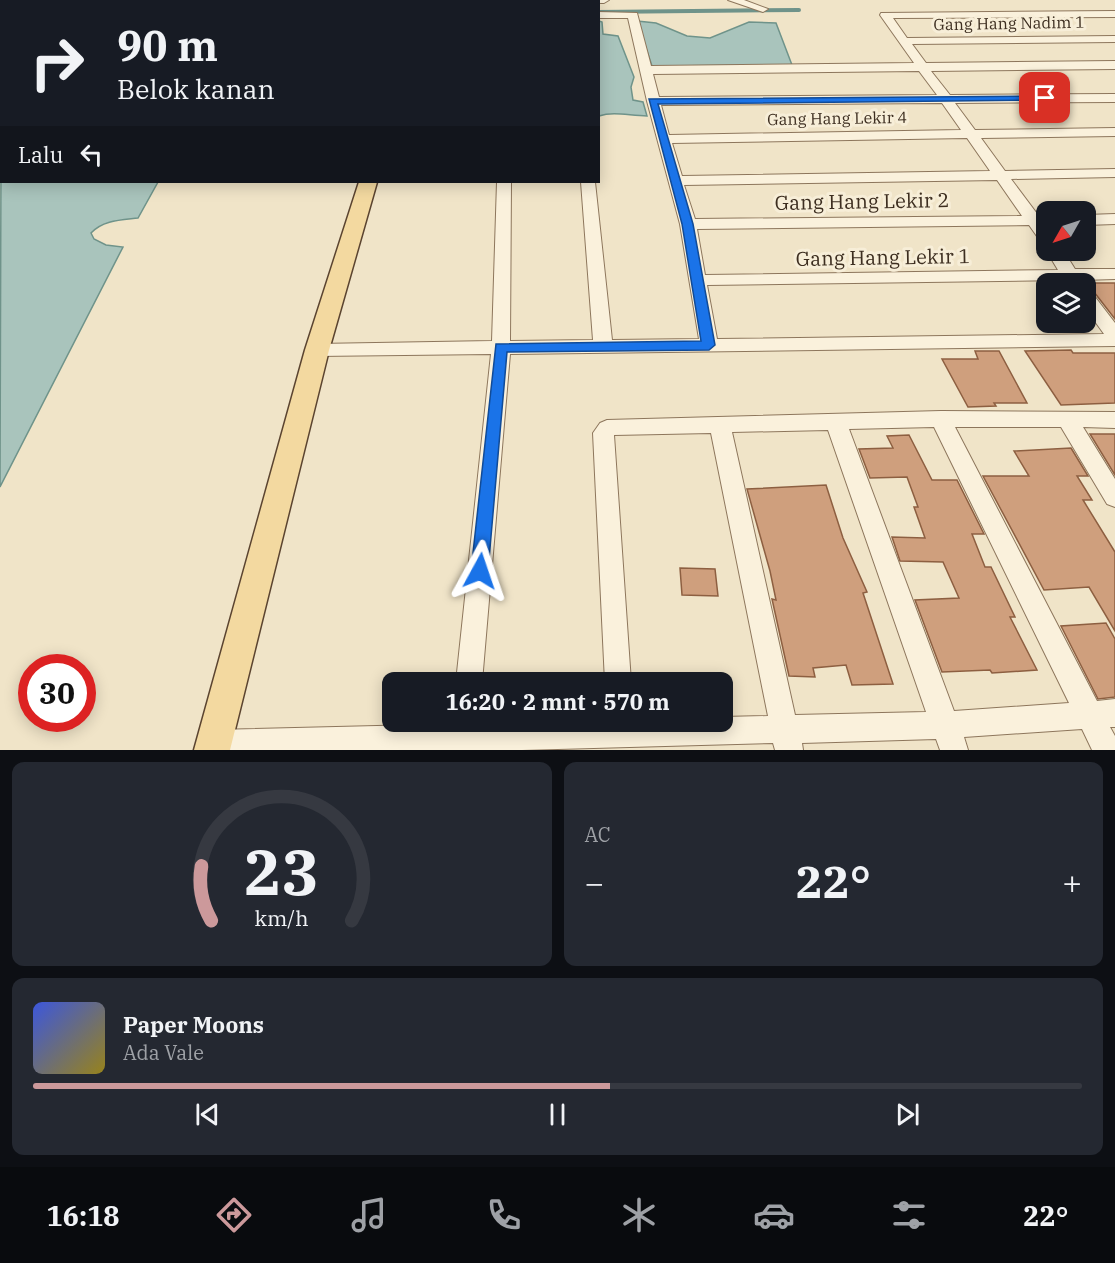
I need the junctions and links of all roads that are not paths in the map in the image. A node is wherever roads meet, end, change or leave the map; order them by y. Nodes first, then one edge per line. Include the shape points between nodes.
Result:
1 (532, 0) edge
2 (604, 0) edge
3 (733, 0) edge
4 (763, 9) dead end
5 (1115, 14) edge
6 (600, 15) edge
7 (1115, 39) edge
8 (903, 41) junction
9 (1115, 65) edge
10 (645, 70) junction
11 (925, 72) junction
12 (1115, 98) edge
13 (946, 99) junction
14 (652, 101) junction
15 (1115, 132) edge
16 (970, 134) junction
17 (664, 139) junction
18 (1115, 173) edge
19 (1002, 174) junction
20 (677, 181) junction
21 (368, 183) edge
22 (504, 183) edge
23 (588, 183) edge
24 (1036, 214) edge
25 (1115, 219) edge
26 (1036, 220) edge
27 (1096, 220) edge
28 (688, 224) junction
29 (1115, 274) edge
30 (1096, 276) edge
31 (1036, 279) edge
32 (698, 280) junction
33 (1096, 311) edge
34 (1115, 338) edge
35 (709, 345) junction
36 (501, 347) junction
37 (603, 347) junction
38 (317, 350) junction
39 (940, 419) junction
40 (1115, 420) edge
41 (1068, 421) junction
42 (836, 423) junction
43 (720, 424) junction
44 (1115, 498) edge
45 (470, 672) edge
46 (617, 672) edge
47 (1102, 713) edge
48 (435, 732) edge
49 (685, 732) edge
50 (950, 737) edge
51 (787, 740) edge
52 (213, 747) edge
53 (1107, 750) edge

1 - 2 street
3 - 4 street
5 - 8 street via 885,15
6 - 10 street via 633,15
7 - 8 street, Gang Hang Nadim 1
8 - 11 street
9 - 11 street
10 - 11 street
10 - 14 street
11 - 13 street
12 - 13 street
13 - 14 street
13 - 16 street
14 - 17 street
15 - 16 street, Gang Hang Lekir 4
16 - 17 street, Gang Hang Lekir 4
16 - 19 street
17 - 20 street
18 - 19 street
19 - 20 street
19 - 24 street
20 - 28 street
21 - 38 main road
22 - 36 street
23 - 37 street
25 - 27 street
26 - 28 street, Gang Hang Lekir 2
28 - 32 street
29 - 30 street, Gang Hang Lekir 1
31 - 32 street, Gang Hang Lekir 1
32 - 35 street
33 - 34 street
34 - 35 street
35 - 37 street
36 - 37 street
36 - 38 street
36 - 45 street
38 - 52 main road
39 - 41 street
39 - 42 street
39 - 47 street
40 - 41 street
41 - 44 street
42 - 43 street
42 - 50 street
43 - 46 street via 604,430
43 - 51 street
47 - 50 street
47 - 53 street
48 - 52 street
49 - 51 street
50 - 51 street

